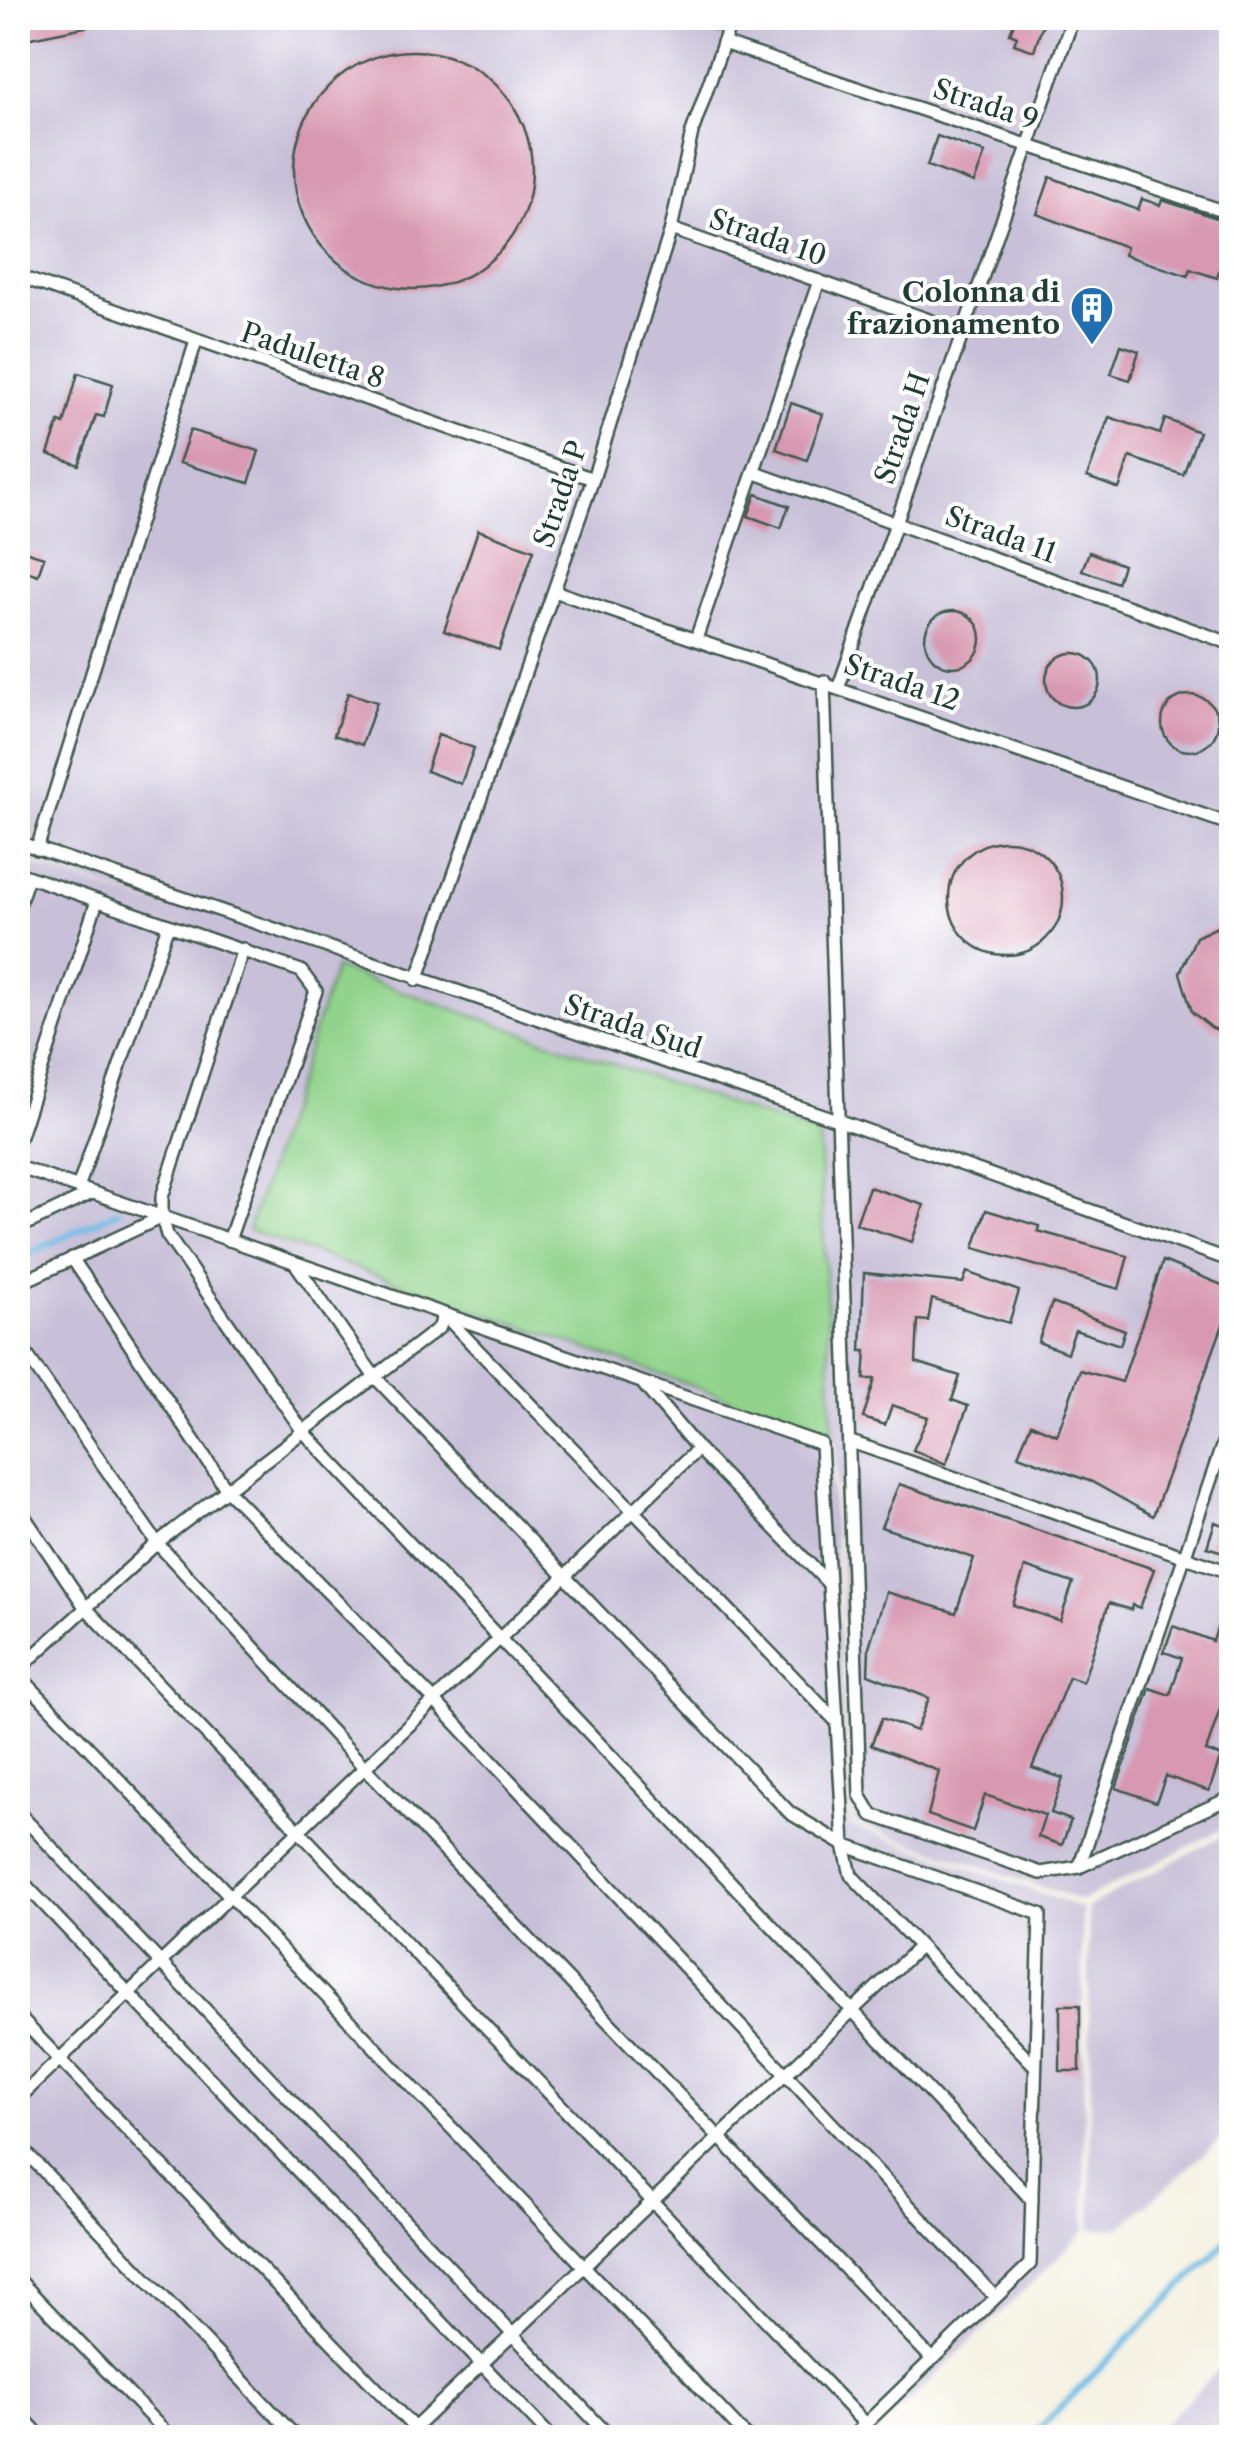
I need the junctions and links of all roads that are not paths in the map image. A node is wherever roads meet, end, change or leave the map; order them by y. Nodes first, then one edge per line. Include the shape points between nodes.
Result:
1 (698, 18) edge
2 (1072, 18) edge
3 (730, 22) edge
4 (723, 44) junction
5 (1028, 144) junction
6 (1232, 214) edge
7 (671, 229) junction
8 (18, 276) edge
9 (819, 282) junction
10 (963, 332) junction
11 (196, 341) junction
12 (753, 472) junction
13 (593, 479) junction
14 (896, 523) junction
15 (554, 591) junction
16 (696, 639) junction
17 (1232, 644) edge
18 (824, 681) junction
19 (839, 686) junction
20 (1232, 825) edge
21 (18, 842) edge
22 (37, 849) junction
23 (23, 875) edge
24 (97, 902) junction
25 (18, 907) edge
26 (168, 926) junction
27 (243, 949) junction
28 (417, 980) junction
29 (837, 1120) junction
30 (18, 1142) edge
31 (18, 1167) edge
32 (78, 1188) junction
33 (92, 1193) junction
34 (162, 1217) junction
35 (18, 1228) edge
36 (229, 1240) junction
37 (72, 1258) junction
38 (1232, 1262) edge
39 (295, 1263) junction
40 (18, 1284) edge
41 (443, 1314) junction
42 (18, 1342) edge
43 (374, 1376) junction
44 (641, 1382) junction
45 (1232, 1416) edge
46 (302, 1430) junction
47 (1228, 1437) edge
48 (851, 1442) junction
49 (698, 1450) junction
50 (227, 1490) junction
51 (18, 1507) edge
52 (633, 1512) junction
53 (156, 1543) junction
54 (1182, 1555) junction
55 (1232, 1572) edge
56 (566, 1576) junction
57 (828, 1584) junction
58 (84, 1607) junction
59 (502, 1637) junction
60 (18, 1672) edge
61 (435, 1701) junction
62 (834, 1719) junction
63 (365, 1768) junction
64 (1232, 1798) edge
65 (18, 1812) edge
66 (300, 1830) junction
67 (844, 1845) junction
68 (1079, 1867) junction
69 (18, 1877) edge
70 (231, 1896) junction
71 (918, 1948) junction
72 (156, 1967) junction
73 (132, 1990) junction
74 (852, 2011) junction
75 (18, 2016) edge
76 (58, 2060) junction
77 (1036, 2066) junction
78 (786, 2074) junction
79 (18, 2099) edge
80 (718, 2139) junction
81 (18, 2144) edge
82 (1032, 2200) junction
83 (652, 2202) junction
84 (585, 2266) junction
85 (18, 2278) edge
86 (995, 2298) junction
87 (509, 2338) junction
88 (932, 2359) junction
89 (486, 2360) junction
90 (18, 2412) edge
91 (865, 2424) junction
92 (419, 2433) edge
93 (42, 2438) edge
94 (171, 2438) edge
95 (297, 2438) edge
96 (404, 2438) edge
97 (552, 2438) edge
98 (611, 2438) edge
99 (748, 2438) edge
100 (850, 2438) edge

1 - 3 lane
2 - 5 lane, Strada H
3 - 4 lane, Strada P
4 - 5 lane, Strada 9
4 - 7 lane, Strada P via 692,132
5 - 6 lane, Strada 9
5 - 10 lane, Strada H
7 - 9 lane, Strada 10
7 - 13 lane, Strada P
8 - 11 lane, Paduletta 8
9 - 10 lane, Strada 10
9 - 12 lane
10 - 14 lane, Strada H
11 - 13 lane, Paduletta 8
11 - 22 lane
12 - 14 lane, Strada 11
12 - 16 lane
13 - 15 lane, Strada P
14 - 17 lane, Strada 11
14 - 19 lane, Strada H
15 - 16 lane, Strada 12
15 - 28 lane, Strada P
16 - 18 lane, Strada 12
18 - 19 lane, Strada 12
18 - 29 lane
19 - 20 lane, Strada 12
21 - 22 lane, Strada Sud
22 - 28 lane, Strada Sud
23 - 24 lane
23 - 25 lane
24 - 26 lane
24 - 30 lane
26 - 27 lane
26 - 32 lane
27 - 34 lane via 162,1197
27 - 36 lane via 301,971 316,990
28 - 29 lane, Strada Sud
29 - 38 lane, Strada Sud
29 - 48 lane
31 - 32 lane
32 - 33 lane
33 - 34 lane
33 - 35 lane
34 - 36 lane
34 - 37 lane
34 - 46 lane via 167,1235
36 - 39 lane
37 - 40 lane
37 - 50 lane
39 - 41 lane
39 - 43 lane
41 - 43 lane via 440,1327
41 - 44 lane
41 - 52 lane
42 - 53 lane
43 - 46 lane
43 - 56 lane
44 - 49 lane
44 - 57 lane via 821,1444
45 - 47 lane
46 - 50 lane
46 - 59 lane
47 - 54 lane
48 - 54 lane
48 - 68 lane via 860,1795 872,1814 1041,1873
49 - 52 lane
49 - 57 lane
50 - 53 lane
50 - 61 lane
51 - 58 lane
52 - 56 lane
52 - 62 lane
53 - 58 lane
53 - 63 lane
54 - 55 lane
54 - 68 lane
56 - 59 lane
56 - 67 lane via 790,1813
57 - 62 lane
58 - 60 lane
58 - 66 lane
59 - 61 lane
59 - 74 lane
60 - 70 lane
61 - 63 lane
61 - 78 lane
62 - 67 lane
63 - 66 lane
63 - 80 lane
64 - 68 lane
65 - 72 lane
66 - 70 lane
66 - 83 lane
67 - 71 lane via 851,1875
67 - 77 lane via 1040,1914
69 - 73 lane
70 - 72 lane
70 - 84 lane
71 - 74 lane
71 - 77 lane
72 - 73 lane
72 - 87 lane
73 - 76 lane
73 - 89 lane
74 - 78 lane
74 - 82 lane
75 - 76 lane
76 - 79 lane
76 - 92 lane
77 - 82 lane
78 - 80 lane
78 - 86 lane
80 - 83 lane
80 - 88 lane
81 - 95 lane
82 - 86 lane via 1030,2264
83 - 84 lane
83 - 91 lane
84 - 87 lane
84 - 99 lane
85 - 94 lane
86 - 88 lane
87 - 89 lane
87 - 98 lane
88 - 91 lane
89 - 92 lane
89 - 97 lane
90 - 93 lane
91 - 100 lane
92 - 96 lane

